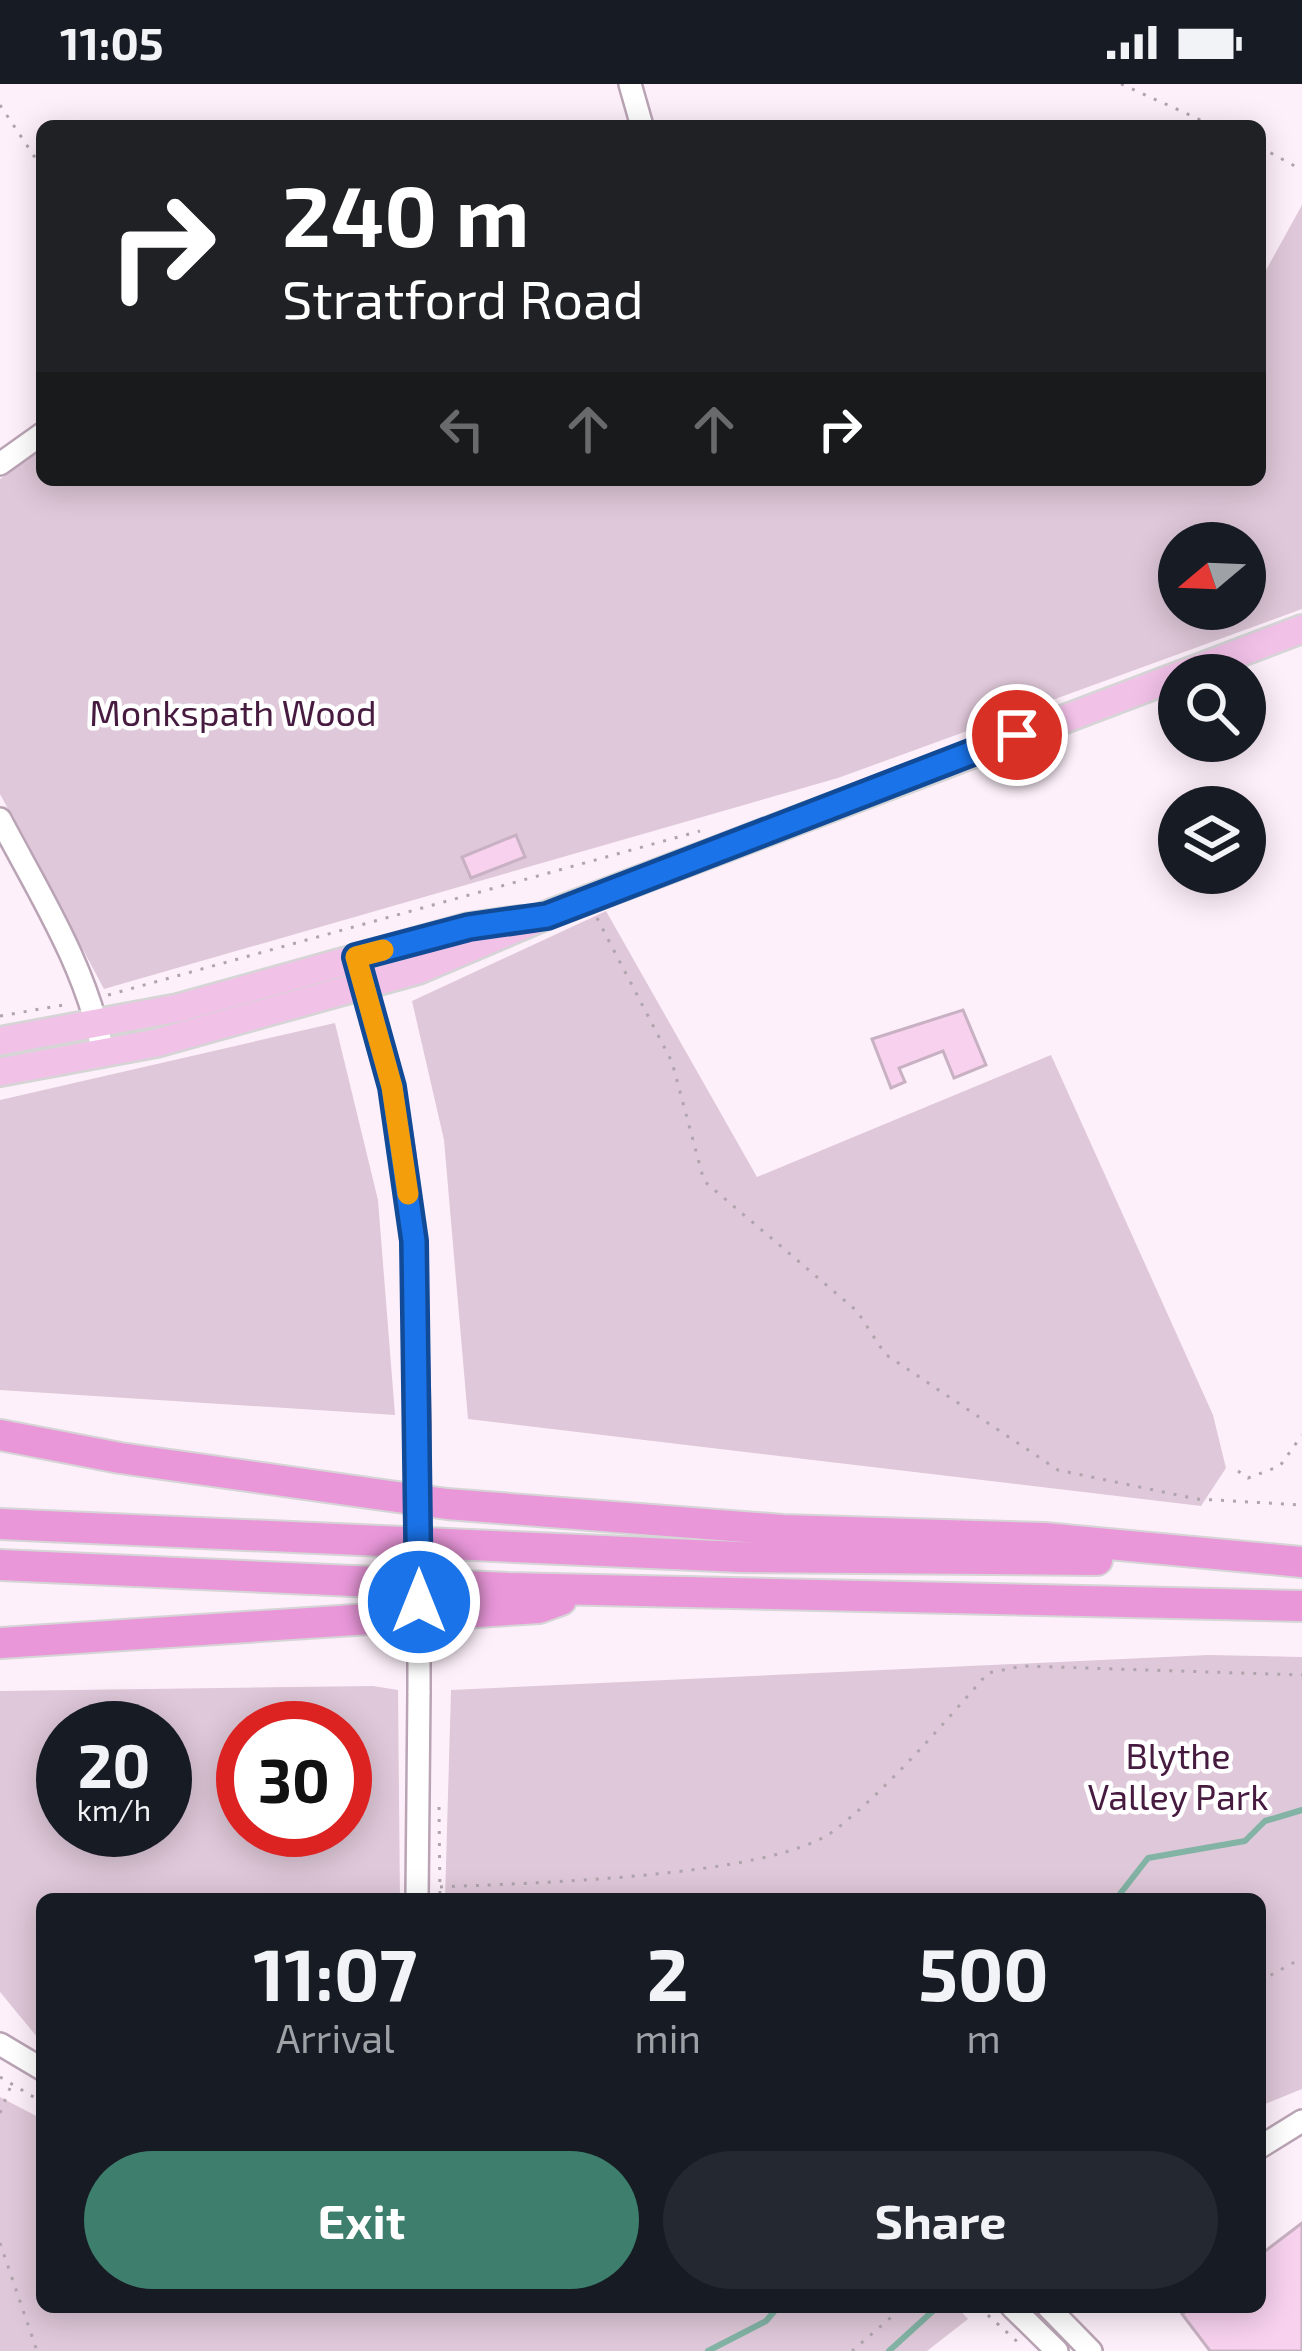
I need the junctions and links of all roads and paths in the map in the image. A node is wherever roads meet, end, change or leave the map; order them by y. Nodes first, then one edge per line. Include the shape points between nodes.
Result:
1 (630, 84) edge
2 (1121, 84) edge
3 (0, 105) edge
4 (640, 120) edge
5 (1201, 120) edge
6 (1266, 150) edge
7 (36, 159) edge
8 (1302, 170) edge
9 (36, 438) edge
10 (0, 464) edge
11 (1302, 629) edge
12 (0, 819) edge
13 (587, 901) junction
14 (403, 915) dead end
15 (359, 971) junction
16 (94, 1012) junction
17 (0, 1016) edge
18 (0, 1041) edge
19 (103, 1053) junction
20 (0, 1072) edge
21 (0, 1435) edge
22 (1302, 1435) edge
23 (1238, 1471) dead end
24 (1302, 1504) edge
25 (0, 1524) edge
26 (1302, 1562) edge
27 (0, 1565) edge
28 (596, 1589) junction
29 (1302, 1606) edge
30 (0, 1643) edge
31 (1302, 1675) edge
32 (440, 1887) dead end
33 (417, 1893) edge
34 (1302, 1958) edge
35 (1266, 1978) edge
36 (0, 2044) edge
37 (36, 2065) edge
38 (0, 2078) edge
39 (11, 2086) junction
40 (36, 2099) edge
41 (0, 2113) edge
42 (1302, 2120) edge
43 (1266, 2143) edge
44 (0, 2243) edge
45 (896, 2313) edge
46 (986, 2313) edge
47 (1018, 2313) edge
48 (1054, 2313) edge
49 (37, 2351) edge
50 (852, 2351) edge
51 (1027, 2351) edge
52 (1057, 2351) edge
53 (1090, 2351) edge

1 - 4 street
2 - 5 path
3 - 7 path
6 - 8 path
9 - 10 street
11 - 13 main road
12 - 16 street
13 - 15 main road via 478,948
13 - 24 path via 672,1062 704,1181 856,1311 885,1354 1058,1470 1197,1499
14 - 16 path
15 - 16 main road
15 - 19 main road via 259,1016
15 - 33 street, bridge via 392,1087 414,1241
16 - 17 path
16 - 18 main road
16 - 19 street
19 - 20 main road
21 - 26 highway via 447,1504 783,1530 1045,1538
22 - 23 path via 1280,1466 1247,1478
25 - 26 highway via 740,1557
27 - 28 highway
28 - 29 highway
28 - 30 highway via 538,1608
31 - 32 path via 1023,1666 988,1673 833,1831 796,1852 740,1865
34 - 35 path
36 - 37 street
38 - 39 path
39 - 40 path
39 - 41 path
42 - 43 street
44 - 49 path
45 - 50 path
46 - 51 path
47 - 52 street
48 - 53 street

